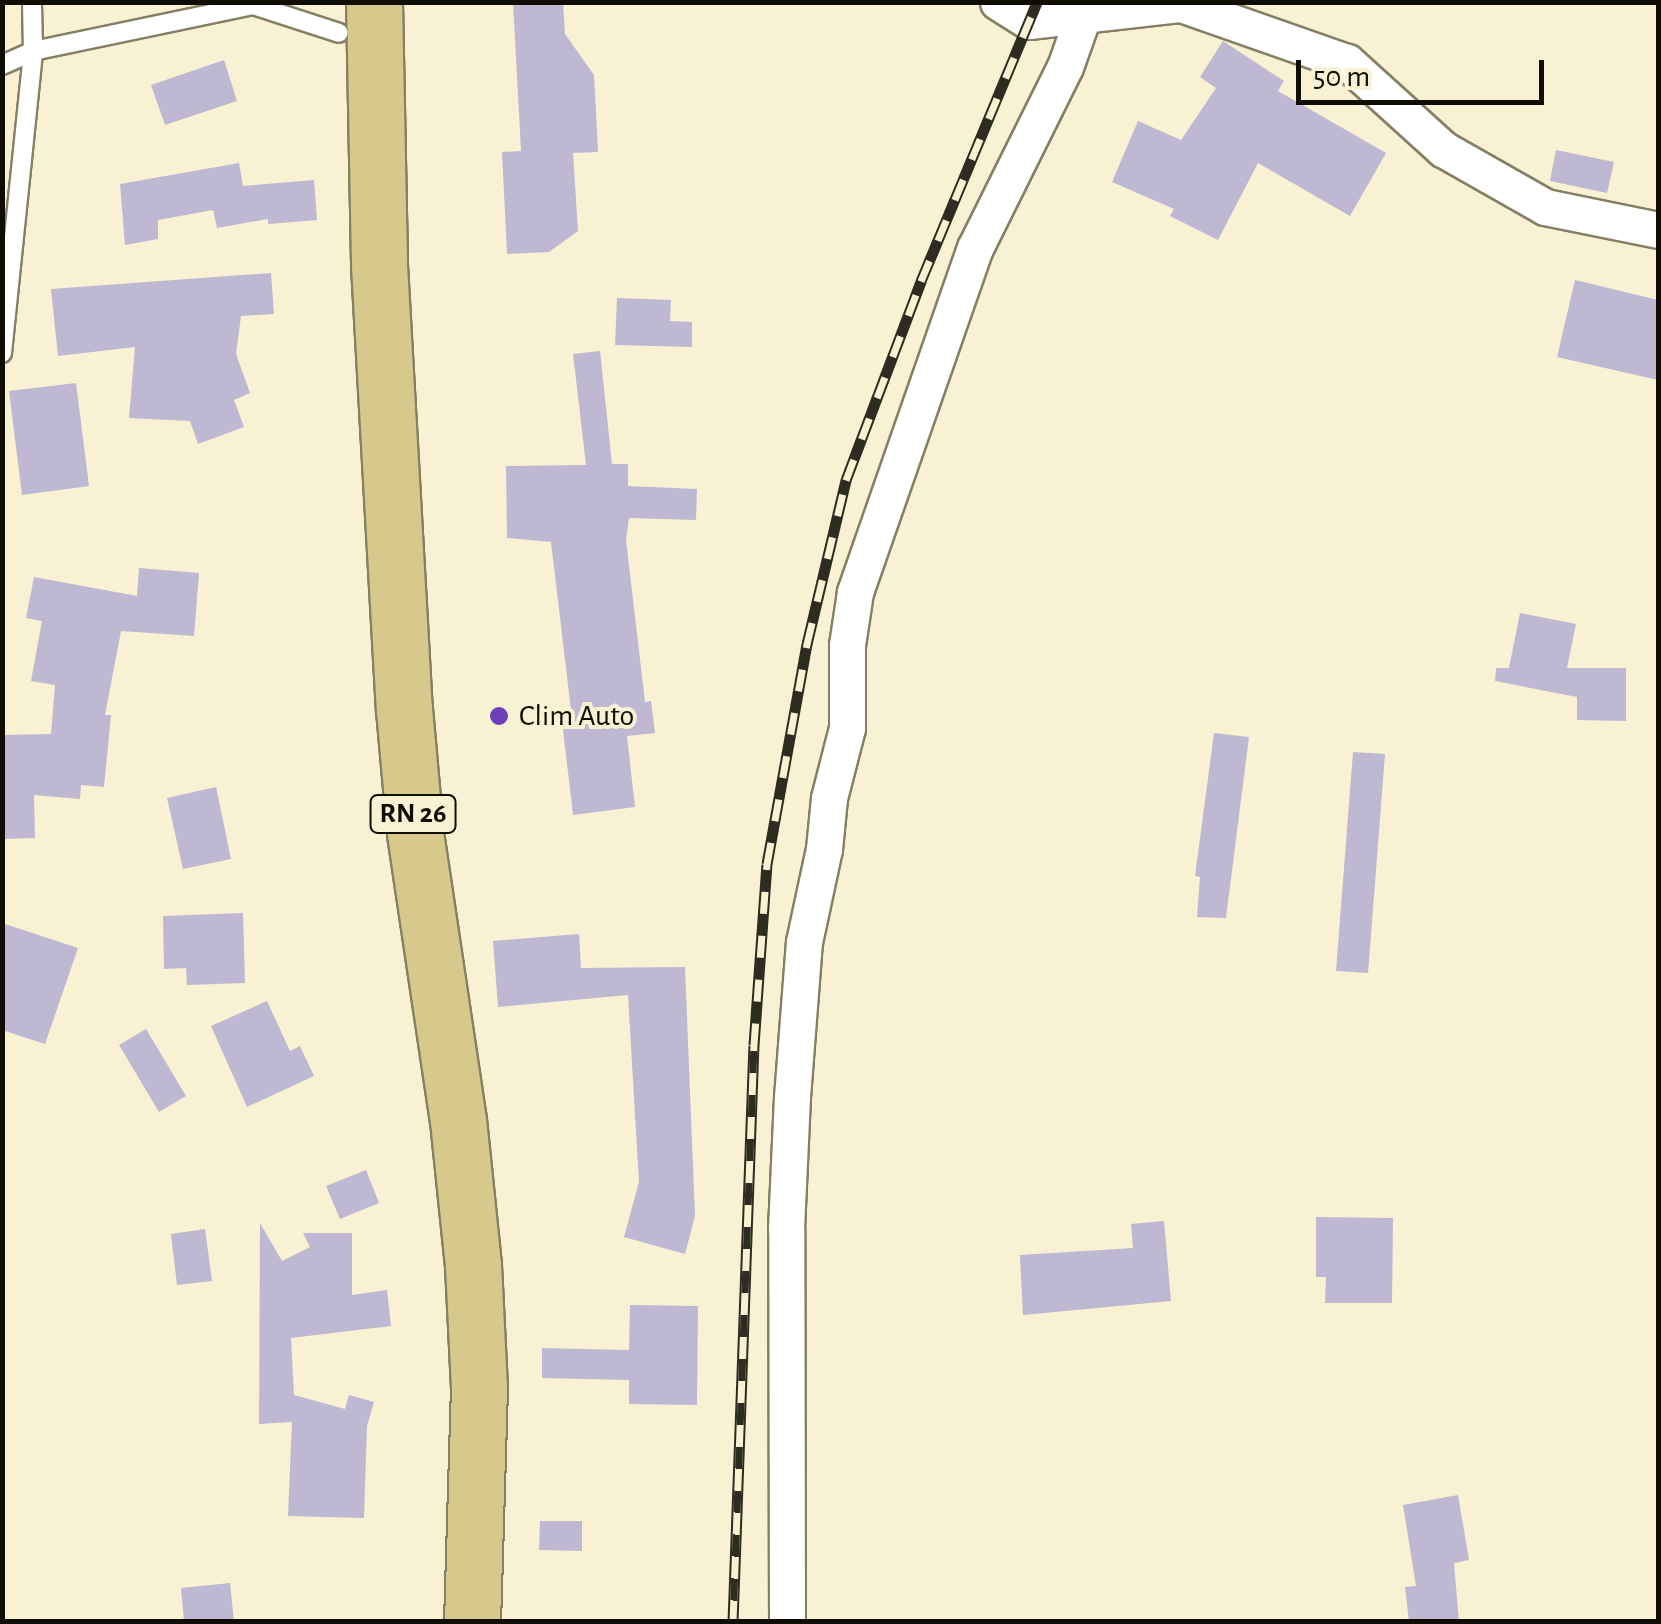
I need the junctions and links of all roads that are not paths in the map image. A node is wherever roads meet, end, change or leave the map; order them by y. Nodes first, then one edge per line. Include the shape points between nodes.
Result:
1 (32, 2) edge
2 (998, 2) edge
3 (351, 13) edge
4 (1083, 16) junction
5 (32, 50) junction
6 (2, 64) edge
7 (1658, 230) edge
8 (2, 354) edge
9 (437, 1622) edge
10 (472, 1622) edge
11 (787, 1622) edge

1 - 5 lane
2 - 4 street via 1029,21
3 - 5 lane via 253,5
3 - 9 main road, RN 26 via 360,608 374,796 423,1132 440,1315
3 - 10 main road, RN 26 via 379,266 415,833 473,1265 480,1387
4 - 7 street via 1181,4 1347,62 1443,149 1546,207
4 - 11 street via 1065,67 975,248 855,592 846,645 848,728 804,942 792,1097
5 - 6 lane
5 - 8 lane

